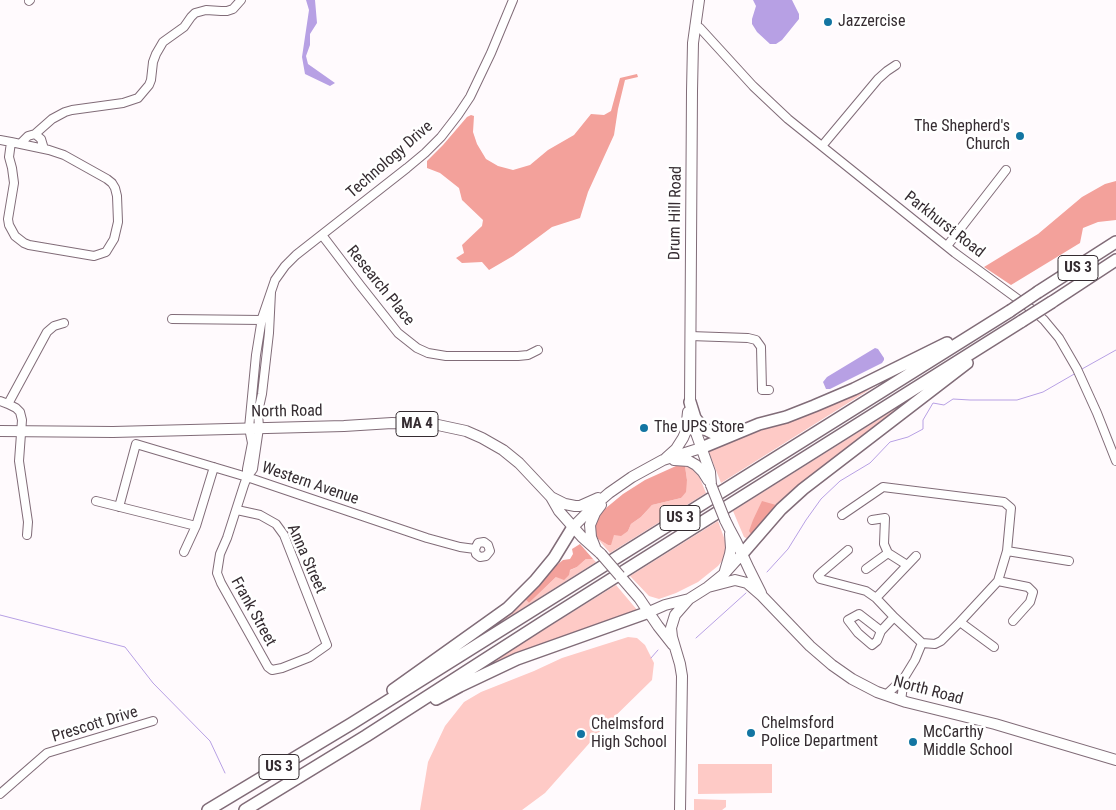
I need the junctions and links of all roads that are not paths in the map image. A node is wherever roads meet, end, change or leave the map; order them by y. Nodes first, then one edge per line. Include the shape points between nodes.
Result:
1 (241, 0) edge
2 (513, 0) edge
3 (699, 0) edge
4 (695, 25) junction
5 (713, 41) junction
6 (693, 43) junction
7 (896, 65) dead end
8 (35, 134) junction
9 (0, 140) edge
10 (11, 142) junction
11 (21, 143) junction
12 (822, 146) junction
13 (44, 149) junction
14 (1006, 170) dead end
15 (322, 235) junction
16 (1116, 242) edge
17 (947, 246) junction
18 (1116, 260) edge
19 (271, 292) junction
20 (1010, 311) junction
21 (172, 319) dead end
22 (262, 320) junction
23 (1022, 321) junction
24 (64, 324) dead end
25 (690, 336) junction
26 (538, 350) dead end
27 (768, 390) dead end
28 (0, 401) edge
29 (690, 402) junction
30 (8, 404) junction
31 (254, 428) junction
32 (749, 428) junction
33 (0, 431) edge
34 (21, 431) junction
35 (700, 448) junction
36 (663, 460) junction
37 (1116, 461) edge
38 (214, 467) junction
39 (247, 477) junction
40 (711, 485) junction
41 (609, 492) junction
42 (551, 497) junction
43 (96, 501) dead end
44 (119, 507) junction
45 (237, 510) junction
46 (842, 515) dead end
47 (872, 520) dead end
48 (727, 524) junction
49 (196, 526) junction
50 (573, 527) junction
51 (27, 535) dead end
52 (475, 549) dead end
53 (848, 550) dead end
54 (1007, 551) junction
55 (184, 552) dead end
56 (599, 552) junction
57 (888, 553) junction
58 (742, 554) junction
59 (916, 556) dead end
60 (1069, 561) dead end
61 (907, 565) junction
62 (866, 569) dead end
63 (724, 574) junction
64 (998, 581) junction
65 (708, 587) junction
66 (762, 596) junction
67 (876, 598) junction
68 (689, 599) junction
69 (649, 612) junction
70 (894, 618) junction
71 (1013, 621) dead end
72 (960, 622) junction
73 (880, 632) dead end
74 (922, 643) junction
75 (994, 647) dead end
76 (675, 648) junction
77 (272, 670) joint
78 (904, 678) junction
79 (886, 695) junction
80 (902, 700) junction
81 (153, 721) dead end
82 (351, 724) junction
83 (366, 736) junction
84 (1116, 760) edge
85 (0, 794) edge
86 (208, 810) edge
87 (245, 810) edge
88 (680, 810) edge

1 - 8 street via 228,11 196,13 184,27 163,42 153,62 152,80 138,98 65,112
2 - 15 street, Technology Drive via 470,97 441,137
3 - 4 main road, Drum Hill Road
4 - 5 street, Parkhurst Road
4 - 6 main road, Drum Hill Road
5 - 6 street via 703,35
5 - 12 street, Parkhurst Road via 770,104
6 - 25 main road, Drum Hill Road
7 - 12 street via 878,79
8 - 11 street
8 - 13 street via 41,139
9 - 10 street
10 - 11 street
10 - 13 street via 9,157 14,183 8,219 15,236 29,245 94,256 106,252 114,239 118,222 117,196 112,183 64,155
11 - 13 street
12 - 17 street, Parkhurst Road
14 - 17 street
15 - 19 street, Technology Drive via 285,266
15 - 26 street, Research Place via 398,333 417,348 446,356 518,356
16 - 20 highway, US 3, bridge
17 - 37 street, Parkhurst Road via 1040,316 1059,338 1084,382
18 - 23 highway, US 3, bridge
19 - 22 street, Technology Drive
19 - 31 street, Technology Drive via 262,394
20 - 32 highway via 854,389
20 - 82 highway, US 3
21 - 22 street
22 - 31 street, Technology Drive via 256,354
23 - 58 highway via 803,489
23 - 83 highway, US 3
24 - 30 street via 47,332
25 - 27 street via 756,340 761,347 762,390
25 - 29 main road, Drum Hill Road
28 - 30 street
29 - 32 highway via 697,422 710,432 719,434
29 - 35 main road, Drum Hill Road
29 - 36 main road, Drum Hill Road via 683,438
30 - 34 street via 21,415
31 - 34 main road, North Road / MA 4
31 - 39 street, Frank Street
31 - 42 main road, North Road / MA 4 via 392,423 454,428 503,450 519,462
32 - 35 highway
33 - 34 main road, North Road / MA 4
34 - 51 street via 19,461
35 - 36 main road
35 - 40 main road, Drum Hill Road via 710,472
36 - 40 main road via 692,463 704,472
36 - 41 main road, MA 4
38 - 39 street, Western Avenue
38 - 44 street, Western Avenue via 136,444
38 - 49 street
39 - 45 street, Frank Street
39 - 52 street, Western Avenue via 427,538
40 - 48 main road, bridge
41 - 42 main road, North Road / MA 4 via 580,506 565,504
41 - 50 main road
41 - 56 main road via 590,525 591,537
42 - 50 main road, North Road / MA 4
43 - 44 street
44 - 49 street
45 - 77 street, Frank Street via 220,554 217,573
45 - 77 street, Anna Street via 260,515 276,524 284,536 327,645 310,656
46 - 54 street via 883,487 1004,502 1011,508
47 - 57 street via 885,518 884,544
48 - 58 main road, North Road
48 - 63 main road via 731,548
49 - 55 street
50 - 56 main road, MA 4
50 - 82 highway via 548,565 508,608 398,686
53 - 67 street via 818,576 866,591
54 - 60 street
54 - 64 street
56 - 69 main road, MA 4, bridge
57 - 61 street
57 - 62 street
58 - 63 main road
58 - 66 main road, North Road
59 - 61 street
61 - 67 street
63 - 65 main road
64 - 71 street via 1028,587 1033,592 1030,602
64 - 72 street
65 - 66 main road, North Road via 735,580 747,584
65 - 68 main road
66 - 79 main road, North Road via 832,665 852,679
67 - 70 street
68 - 69 main road
68 - 76 main road via 671,624
69 - 76 main road
69 - 83 highway via 517,659
70 - 73 street
70 - 74 street
72 - 74 street via 941,641
72 - 75 street
74 - 78 street
76 - 88 main road via 682,688
78 - 79 street
78 - 80 street
79 - 80 main road, North Road
80 - 84 main road, North Road
81 - 85 street, Prescott Drive via 47,753
82 - 86 highway, US 3
83 - 87 highway, US 3

